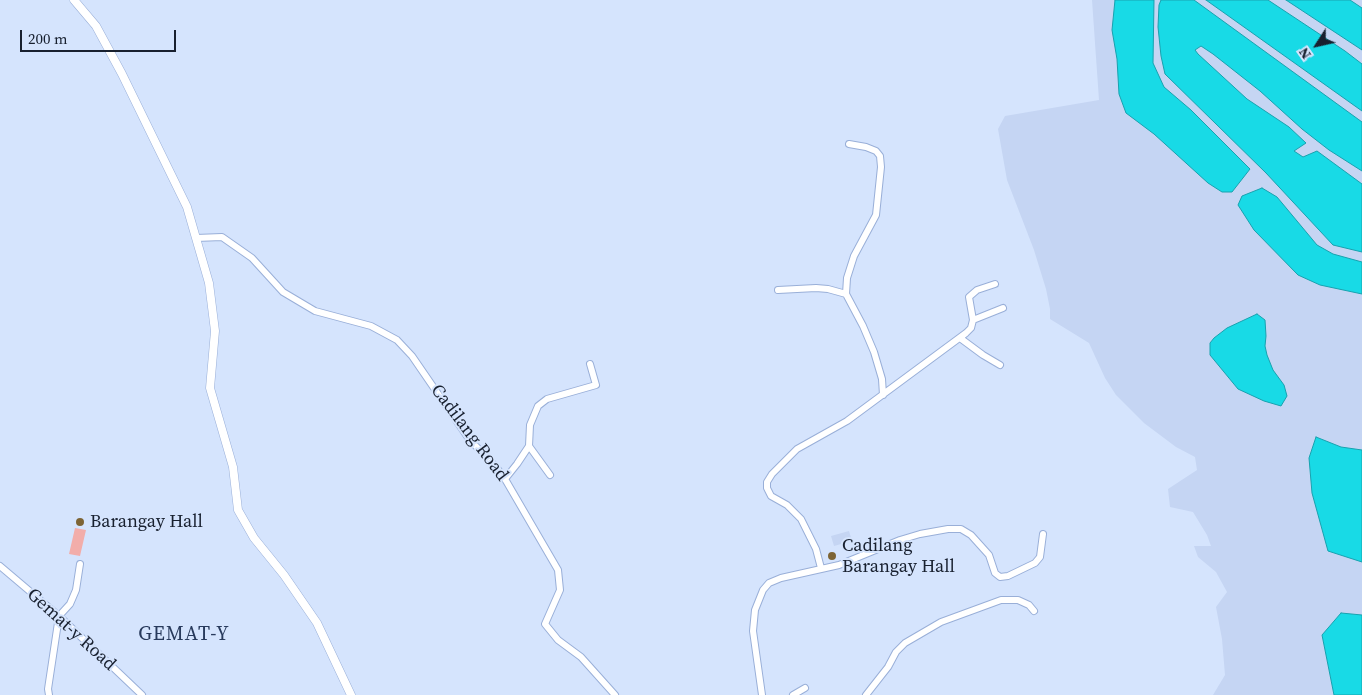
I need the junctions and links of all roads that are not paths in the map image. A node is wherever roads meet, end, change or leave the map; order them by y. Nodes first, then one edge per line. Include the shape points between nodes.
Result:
1 (74, 0) edge
2 (849, 144) dead end
3 (196, 238) junction
4 (996, 284) dead end
5 (778, 290) dead end
6 (846, 294) junction
7 (1003, 308) dead end
8 (973, 320) junction
9 (960, 338) junction
10 (590, 364) dead end
11 (1000, 365) dead end
12 (883, 395) junction
13 (529, 446) junction
14 (550, 475) dead end
15 (505, 479) junction
16 (1043, 534) dead end
17 (80, 564) dead end
18 (0, 566) edge
19 (820, 568) junction
20 (1034, 611) dead end
21 (59, 616) junction
22 (805, 688) dead end
23 (49, 695) edge
24 (142, 695) edge
25 (351, 695) edge
26 (615, 695) edge
27 (762, 695) edge
28 (793, 695) edge
29 (866, 695) edge

1 - 3 street via 96,26 122,74 187,207
2 - 6 street via 876,151 881,167 876,215 854,256
3 - 15 street, Cadilang Road via 222,237 252,258 291,297 315,311 371,326 397,340 412,356 469,439
3 - 25 street via 209,283 215,331 210,388 233,467 238,510 254,538 318,623
4 - 8 street via 977,290 969,297
5 - 6 street via 816,288
6 - 12 street via 874,352
7 - 8 street
8 - 9 street via 971,328
9 - 11 street
9 - 12 street
10 - 13 street via 596,385 547,398 538,406 530,425
12 - 19 street via 847,421 797,449 767,482 771,496 787,505 801,520 816,550
13 - 14 street
13 - 15 street
15 - 26 street, Cadilang Road via 558,570 560,590 545,624
16 - 19 street via 1040,556 1035,563 1008,576 1000,577 995,573 989,555 961,529 920,534 839,565
17 - 21 street via 76,590 70,604
18 - 21 street, Gemat-y Road
19 - 27 street via 769,583 763,590 755,610 753,631
20 - 29 street via 1018,600 1001,600 941,622 905,643
21 - 23 street
21 - 24 street, Gemat-y Road
22 - 28 street

